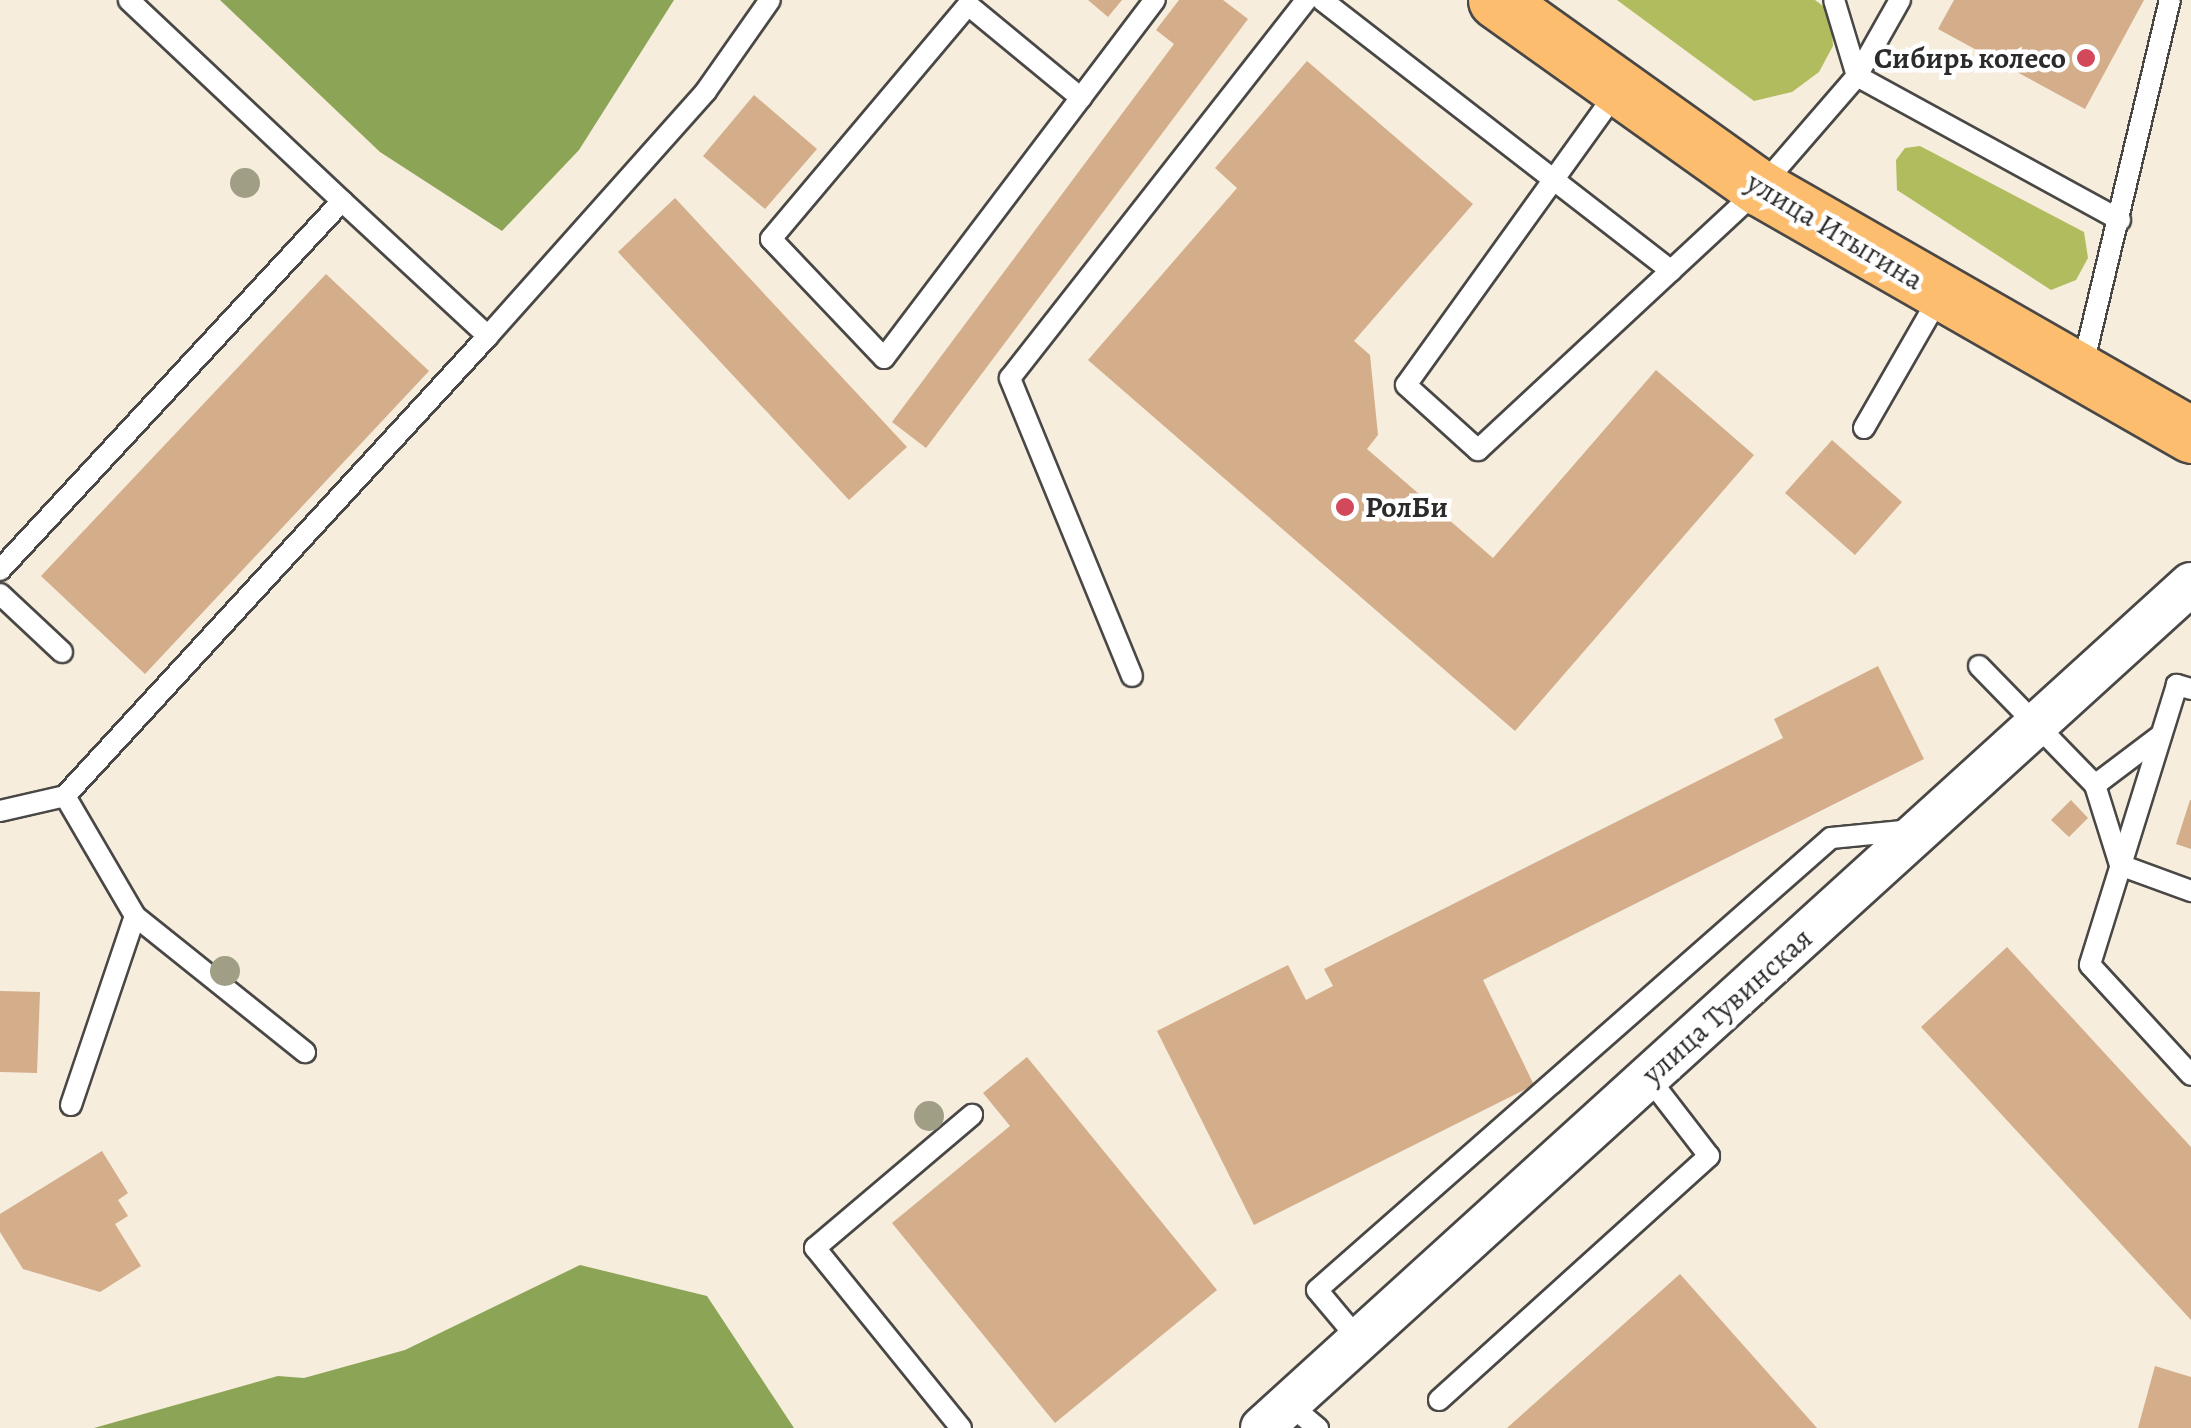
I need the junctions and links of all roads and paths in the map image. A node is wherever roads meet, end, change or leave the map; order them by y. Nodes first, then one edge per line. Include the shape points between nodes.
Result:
1 (129, 0) edge
2 (770, 0) edge
3 (1155, 0) edge
4 (1306, 0) edge
5 (1322, 0) edge
6 (1496, 0) edge
7 (1834, 0) edge
8 (1900, 0) edge
9 (2170, 0) edge
10 (1856, 76) junction
11 (1619, 88) junction
12 (1081, 98) junction
13 (1555, 178) junction
14 (1760, 188) junction
15 (342, 201) junction
16 (2120, 220) junction
17 (1671, 271) junction
18 (1941, 294) junction
19 (488, 336) junction
20 (2080, 376) junction
21 (1864, 428) dead end
22 (2191, 435) edge
23 (0, 570) edge
24 (2191, 584) edge
25 (0, 594) edge
26 (62, 652) dead end
27 (1979, 666) dead end
28 (1132, 676) dead end
29 (2191, 689) edge
30 (2038, 725) junction
31 (2161, 734) junction
32 (2095, 785) junction
33 (65, 796) junction
34 (0, 810) edge
35 (1924, 829) junction
36 (2120, 865) junction
37 (2191, 891) edge
38 (134, 916) junction
39 (305, 1052) dead end
40 (2191, 1075) edge
41 (1648, 1077) junction
42 (71, 1105) dead end
43 (972, 1115) dead end
44 (1359, 1340) junction
45 (1439, 1400) dead end
46 (1290, 1420) edge
47 (961, 1428) edge

1 - 15 lane
2 - 19 lane via 706,90
3 - 12 lane
4 - 28 lane via 1010,378
5 - 13 lane
6 - 11 main road, улица Итыгина
7 - 10 lane
8 - 10 lane
9 - 16 lane
10 - 14 lane
10 - 16 lane
11 - 13 lane
11 - 14 main road, улица Итыгина
12 - 12 lane via 884,358 772,239 968,4
13 - 17 lane
13 - 17 lane via 1406,385 1478,450
14 - 17 lane
14 - 18 main road, улица Итыгина
15 - 19 lane
15 - 23 lane
16 - 20 lane
18 - 20 main road, улица Итыгина
18 - 21 lane
19 - 33 lane
20 - 22 main road, улица Итыгина
24 - 30 street, улица Тувинская
25 - 26 lane
27 - 30 lane
29 - 31 lane via 2177,685
30 - 32 lane
30 - 35 street, улица Тувинская
31 - 32 lane
31 - 36 lane
32 - 36 lane
33 - 34 lane
33 - 38 lane
35 - 41 street, улица Тувинская
35 - 44 lane via 1831,838 1316,1290
36 - 37 lane
36 - 40 lane via 2090,965
38 - 39 lane
38 - 42 lane
41 - 44 street, улица Тувинская
41 - 45 lane via 1709,1156
43 - 47 lane via 815,1248
44 - 46 street, улица Тувинская

